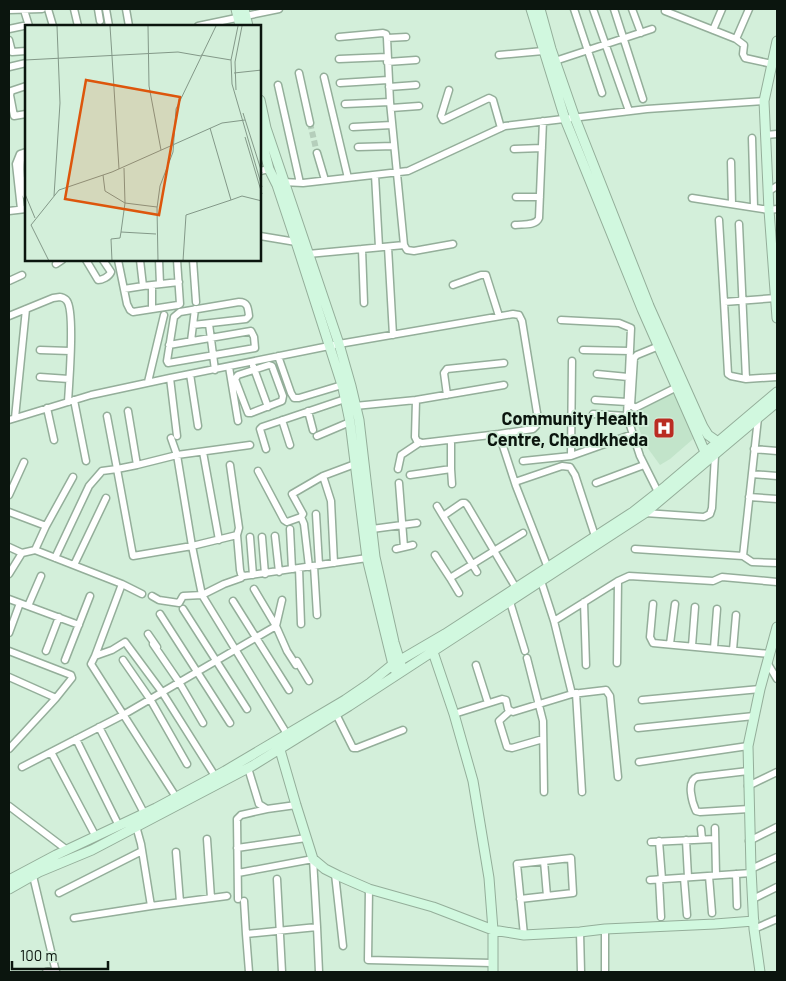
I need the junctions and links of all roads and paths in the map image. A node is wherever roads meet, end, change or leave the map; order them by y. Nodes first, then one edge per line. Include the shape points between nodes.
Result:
1 (42, 9) edge
2 (48, 9) edge
3 (74, 9) edge
4 (98, 9) edge
5 (106, 9) edge
6 (126, 9) edge
7 (280, 9) edge
8 (531, 9) edge
9 (540, 9) edge
10 (574, 9) edge
11 (593, 9) edge
12 (614, 9) edge
13 (632, 9) edge
14 (722, 9) edge
15 (749, 9) edge
16 (9, 10) edge
17 (24, 10) junction
18 (665, 11) dead end
19 (674, 11) edge
20 (241, 16) edge
21 (100, 21) dead end
22 (28, 25) edge
23 (52, 25) edge
24 (78, 25) edge
25 (110, 25) edge
26 (129, 25) edge
27 (202, 25) edge
28 (25, 26) edge
29 (9, 29) edge
30 (652, 29) dead end
31 (713, 30) junction
32 (640, 33) junction
33 (339, 37) dead end
34 (406, 37) dead end
35 (387, 38) junction
36 (624, 39) junction
37 (736, 39) junction
38 (9, 40) edge
39 (777, 41) edge
40 (605, 45) junction
41 (588, 50) junction
42 (25, 51) edge
43 (543, 51) junction
44 (499, 55) dead end
45 (340, 59) dead end
46 (387, 59) junction
47 (416, 60) dead end
48 (555, 61) junction
49 (25, 63) edge
50 (772, 64) junction
51 (9, 67) edge
52 (299, 72) dead end
53 (324, 77) dead end
54 (340, 83) dead end
55 (389, 83) junction
56 (773, 83) edge
57 (278, 85) dead end
58 (416, 85) dead end
59 (25, 86) edge
60 (449, 90) dead end
61 (602, 93) dead end
62 (643, 99) dead end
63 (764, 101) junction
64 (345, 104) dead end
65 (261, 105) edge
66 (391, 105) junction
67 (419, 106) dead end
68 (629, 111) junction
69 (25, 114) edge
70 (570, 119) junction
71 (543, 121) junction
72 (310, 123) tunnel mouth
73 (392, 125) junction
74 (353, 127) dead end
75 (501, 128) junction
76 (777, 134) edge
77 (766, 135) junction
78 (752, 138) dead end
79 (261, 141) edge
80 (394, 146) junction
81 (358, 147) dead end
82 (542, 148) junction
83 (514, 149) dead end
84 (25, 152) edge
85 (317, 153) tunnel mouth
86 (25, 158) edge
87 (731, 162) dead end
88 (265, 170) edge
89 (397, 172) junction
90 (375, 175) junction
91 (348, 178) junction
92 (325, 180) junction
93 (280, 182) junction
94 (300, 183) junction
95 (777, 186) edge
96 (768, 191) junction
97 (25, 193) edge
98 (516, 197) dead end
99 (540, 197) junction
100 (692, 198) dead end
101 (732, 204) junction
102 (754, 208) junction
103 (23, 209) edge
104 (773, 209) edge
105 (9, 211) edge
106 (719, 220) dead end
107 (739, 224) dead end
108 (515, 225) dead end
109 (261, 236) edge
110 (296, 242) junction
111 (453, 244) dead end
112 (404, 245) junction
113 (388, 246) junction
114 (379, 248) junction
115 (362, 249) junction
116 (308, 254) junction
117 (87, 261) edge
118 (104, 261) edge
119 (118, 261) edge
120 (140, 261) edge
121 (159, 261) edge
122 (177, 261) edge
123 (193, 261) edge
124 (22, 275) dead end
125 (9, 281) edge
126 (179, 282) junction
127 (160, 284) junction
128 (152, 285) junction
129 (453, 285) dead end
130 (143, 286) junction
131 (124, 289) junction
132 (776, 298) junction
133 (743, 300) junction
134 (196, 302) dead end
135 (724, 302) junction
136 (364, 303) dead end
137 (26, 309) junction
138 (152, 309) junction
139 (195, 309) junction
140 (164, 315) dead end
141 (9, 316) edge
142 (499, 316) junction
143 (777, 318) edge
144 (561, 320) dead end
145 (209, 324) junction
146 (193, 325) junction
147 (394, 335) junction
148 (211, 338) junction
149 (191, 341) junction
150 (170, 345) junction
151 (334, 345) junction
152 (659, 346) junction
153 (40, 350) dead end
154 (583, 350) dead end
155 (70, 351) junction
156 (630, 351) junction
157 (213, 356) junction
158 (278, 356) junction
159 (572, 361) dead end
160 (251, 362) junction
161 (504, 363) dead end
162 (229, 367) junction
163 (254, 369) junction
164 (215, 370) junction
165 (190, 374) junction
166 (597, 374) dead end
167 (40, 376) dead end
168 (628, 377) junction
169 (777, 377) edge
170 (170, 378) junction
171 (746, 379) junction
172 (69, 380) junction
173 (148, 382) junction
174 (342, 384) junction
175 (504, 385) dead end
176 (677, 387) junction
177 (777, 392) edge
178 (446, 394) junction
179 (345, 399) junction
180 (416, 400) junction
181 (595, 400) dead end
182 (71, 401) junction
183 (627, 402) junction
184 (777, 402) edge
185 (355, 406) junction
186 (268, 407) junction
187 (47, 408) junction
188 (128, 411) dead end
189 (308, 411) junction
190 (593, 414) dead end
191 (107, 416) dead end
192 (627, 416) junction
193 (758, 418) junction
194 (12, 419) edge
195 (282, 420) junction
196 (238, 421) dead end
197 (350, 422) junction
198 (198, 426) dead end
199 (313, 430) dead end
200 (499, 434) junction
201 (633, 434) junction
202 (317, 436) dead end
203 (54, 440) dead end
204 (451, 440) junction
205 (419, 442) junction
206 (718, 442) junction
207 (250, 445) dead end
208 (290, 445) dead end
209 (754, 449) junction
210 (266, 450) dead end
211 (777, 450) edge
212 (203, 452) junction
213 (706, 452) junction
214 (715, 454) junction
215 (177, 455) junction
216 (571, 456) junction
217 (86, 461) dead end
218 (523, 461) dead end
219 (24, 462) dead end
220 (356, 464) junction
221 (136, 465) junction
222 (230, 465) dead end
223 (644, 465) junction
224 (116, 468) junction
225 (398, 469) dead end
226 (451, 469) junction
227 (258, 471) dead end
228 (752, 474) junction
229 (410, 475) dead end
230 (323, 476) junction
231 (777, 476) edge
232 (73, 477) dead end
233 (541, 477) dead end
234 (399, 483) dead end
235 (596, 483) dead end
236 (452, 484) dead end
237 (515, 484) junction
238 (658, 492) junction
239 (9, 495) edge
240 (749, 497) junction
241 (106, 498) dead end
242 (777, 500) edge
243 (436, 506) dead end
244 (9, 512) edge
245 (645, 513) junction
246 (316, 514) dead end
247 (443, 516) junction
248 (301, 517) junction
249 (417, 523) dead end
250 (402, 525) junction
251 (46, 526) junction
252 (372, 529) junction
253 (290, 530) dead end
254 (523, 533) dead end
255 (237, 535) junction
256 (275, 536) dead end
257 (595, 536) junction
258 (250, 537) dead end
259 (262, 537) dead end
260 (219, 540) junction
261 (414, 545) dead end
262 (192, 546) junction
263 (9, 547) edge
264 (635, 549) dead end
265 (35, 550) junction
266 (496, 551) junction
267 (22, 553) junction
268 (435, 555) dead end
269 (743, 556) junction
270 (55, 558) junction
271 (367, 558) junction
272 (334, 563) junction
273 (777, 563) edge
274 (473, 564) junction
275 (74, 565) junction
276 (314, 566) junction
277 (548, 568) junction
278 (295, 569) junction
279 (10, 570) edge
280 (279, 572) junction
281 (477, 572) dead end
282 (265, 574) junction
283 (253, 575) junction
284 (41, 576) dead end
285 (242, 578) dead end
286 (450, 578) junction
287 (541, 581) junction
288 (618, 581) junction
289 (777, 582) edge
290 (122, 584) junction
291 (516, 588) junction
292 (254, 590) dead end
293 (459, 593) dead end
294 (142, 594) dead end
295 (90, 596) dead end
296 (152, 596) dead end
297 (202, 596) junction
298 (9, 598) edge
299 (282, 600) dead end
300 (233, 601) dead end
301 (510, 602) junction
302 (584, 602) junction
303 (20, 603) junction
304 (653, 604) dead end
305 (675, 604) dead end
306 (28, 606) junction
307 (695, 607) dead end
308 (183, 608) dead end
309 (717, 609) dead end
310 (160, 614) dead end
311 (736, 614) dead end
312 (317, 615) dead end
313 (59, 617) junction
314 (554, 622) junction
315 (301, 624) dead end
316 (78, 625) junction
317 (276, 626) junction
318 (777, 628) edge
319 (9, 633) edge
320 (148, 634) dead end
321 (254, 637) junction
322 (153, 644) dead end
323 (670, 644) junction
324 (692, 646) junction
325 (235, 648) junction
326 (714, 648) junction
327 (732, 650) junction
328 (9, 651) edge
329 (46, 651) dead end
330 (433, 652) junction
331 (770, 654) junction
332 (95, 656) junction
333 (216, 659) junction
334 (65, 660) dead end
335 (123, 660) dead end
336 (616, 663) dead end
337 (768, 664) junction
338 (476, 665) dead end
339 (586, 665) dead end
340 (296, 666) dead end
341 (398, 667) junction
342 (196, 671) junction
343 (9, 677) edge
344 (777, 679) edge
345 (309, 681) dead end
346 (179, 682) junction
347 (760, 689) junction
348 (288, 690) dead end
349 (162, 692) junction
350 (574, 694) junction
351 (56, 698) junction
352 (150, 699) junction
353 (642, 700) dead end
354 (488, 703) junction
355 (539, 703) junction
356 (247, 710) dead end
357 (510, 711) junction
358 (336, 714) junction
359 (454, 714) junction
360 (123, 715) junction
361 (754, 716) junction
362 (230, 722) dead end
363 (203, 723) dead end
364 (99, 727) junction
365 (638, 728) dead end
366 (403, 730) dead end
367 (287, 734) junction
368 (76, 739) junction
369 (544, 739) junction
370 (279, 744) junction
371 (748, 746) junction
372 (9, 749) edge
373 (51, 752) junction
374 (638, 762) dead end
375 (187, 764) dead end
376 (22, 767) dead end
377 (248, 768) junction
378 (748, 771) junction
379 (777, 772) edge
380 (215, 776) junction
381 (618, 777) dead end
382 (748, 786) junction
383 (544, 792) dead end
384 (582, 792) dead end
385 (176, 798) junction
386 (296, 805) junction
387 (9, 806) edge
388 (267, 809) junction
389 (749, 809) junction
390 (144, 813) junction
391 (119, 826) junction
392 (136, 826) junction
393 (777, 827) edge
394 (715, 828) dead end
395 (701, 829) dead end
396 (96, 837) junction
397 (306, 838) junction
398 (207, 839) dead end
399 (702, 839) junction
400 (715, 839) junction
401 (686, 840) junction
402 (659, 841) junction
403 (749, 841) junction
404 (650, 842) dead end
405 (237, 848) junction
406 (67, 850) junction
407 (142, 851) junction
408 (176, 852) dead end
409 (777, 857) edge
410 (313, 858) junction
411 (544, 861) junction
412 (751, 871) junction
413 (238, 873) junction
414 (335, 874) junction
415 (736, 874) junction
416 (33, 876) junction
417 (713, 876) junction
418 (686, 877) junction
419 (277, 879) dead end
420 (660, 879) junction
421 (650, 880) dead end
422 (9, 882) edge
423 (777, 887) edge
424 (369, 889) junction
425 (59, 893) dead end
426 (227, 896) dead end
427 (547, 896) junction
428 (211, 898) junction
429 (520, 899) junction
430 (753, 899) junction
431 (180, 902) junction
432 (151, 906) junction
433 (737, 906) dead end
434 (712, 914) dead end
435 (687, 915) dead end
436 (661, 917) dead end
437 (74, 918) dead end
438 (777, 919) edge
439 (754, 924) junction
440 (317, 927) junction
441 (606, 929) junction
442 (493, 930) junction
443 (279, 931) junction
444 (580, 932) junction
445 (246, 934) junction
446 (524, 934) junction
447 (343, 946) dead end
448 (493, 968) edge
449 (56, 971) edge
450 (46, 972) edge
451 (249, 972) edge
452 (282, 972) edge
453 (319, 972) edge
454 (581, 972) edge
455 (605, 972) edge
456 (760, 972) edge

1 - 17 street
2 - 23 street
3 - 24 street
4 - 21 street
5 - 25 street
6 - 26 street
7 - 20 street
8 - 43 street
9 - 48 street
10 - 41 street
11 - 40 street
12 - 36 street
13 - 32 street
14 - 31 street
15 - 37 street
16 - 17 street
17 - 22 street
18 - 19 street
19 - 31 street
20 - 27 street
28 - 29 street
30 - 32 street
31 - 37 street
32 - 36 street
33 - 35 street via 384,33
34 - 35 street
35 - 46 street
36 - 40 street
36 - 62 street
37 - 50 street via 744,45 745,58
38 - 42 street via 12,52
39 - 50 street
40 - 41 street
40 - 68 street
41 - 48 street
41 - 61 street
43 - 44 street
43 - 70 street
45 - 46 street
46 - 47 street
46 - 55 street
48 - 70 street
49 - 51 street
50 - 56 street
52 - 72 street
53 - 91 street
54 - 55 street
55 - 58 street
55 - 66 street
56 - 63 street
57 - 94 street
59 - 69 street via 11,91 10,95 14,116
60 - 75 street via 441,116 443,120 489,98 493,100
63 - 68 street
63 - 77 street
64 - 66 street
65 - 93 street
66 - 67 street
66 - 73 street
68 - 70 street
70 - 71 street
70 - 152 street
70 - 206 street via 696,413 708,435
71 - 75 street
71 - 82 street
73 - 74 street
73 - 80 street
75 - 89 street via 408,171
76 - 77 street
77 - 96 street
78 - 102 street
79 - 88 street
80 - 81 street
80 - 89 street
82 - 83 street
82 - 99 street
84 - 103 street via 20,154 16,164
85 - 92 street
86 - 97 street via 21,164
87 - 101 street
88 - 93 street
89 - 90 street
89 - 112 street
90 - 91 street
90 - 114 street
91 - 92 street
92 - 94 street
93 - 94 street
93 - 110 street
93 - 116 street
95 - 96 street
96 - 104 street
98 - 99 street
99 - 108 street via 538,221
100 - 101 street
101 - 102 street
102 - 104 street
103 - 105 street
104 - 132 street
106 - 135 street
107 - 133 street
109 - 110 street
110 - 151 street
111 - 112 street via 414,251 407,250
112 - 113 street
113 - 114 street
113 - 147 street
114 - 115 street
115 - 116 street
115 - 136 street
116 - 151 street
117 - 118 street via 101,280 111,272
119 - 131 street
120 - 130 street
121 - 127 street
122 - 126 street
123 - 134 street
124 - 125 street
126 - 127 street
126 - 138 street via 180,304
127 - 128 street
128 - 130 street
128 - 138 street
129 - 142 street via 486,275
130 - 131 street
131 - 138 street via 130,310
132 - 133 street
132 - 143 street
133 - 135 street
133 - 171 street
135 - 171 street via 728,374
137 - 141 street
137 - 155 street via 53,298 64,298 69,307
137 - 194 street
139 - 145 street via 239,302 247,305 249,316 246,319
139 - 146 street
139 - 150 street via 176,314
140 - 173 street
142 - 147 street
142 - 200 street via 519,315 522,321 538,419 533,429
144 - 156 street via 619,323 630,327
145 - 146 street
145 - 148 street
146 - 149 street
147 - 151 street
148 - 149 street
148 - 157 street
148 - 157 street via 251,331 256,344 252,350
149 - 150 street
150 - 157 street via 168,364
151 - 158 street
151 - 174 street
151 - 185 street
152 - 176 street
152 - 176 street via 634,358 631,405 635,408
153 - 155 street
154 - 156 street
155 - 172 street
156 - 168 street
157 - 164 street
158 - 160 street
158 - 174 street via 294,398
159 - 216 street
160 - 162 street
160 - 163 street
161 - 178 street via 447,369 444,373
162 - 164 street
162 - 196 street
163 - 186 street
163 - 186 street via 272,366 283,398
163 - 186 street via 238,375 236,379 245,408 251,413
164 - 165 street
165 - 170 street
165 - 198 street
166 - 168 street
167 - 172 street
168 - 183 street
169 - 171 street
170 - 173 street
170 - 215 street
172 - 182 street
173 - 182 street
174 - 179 street
175 - 178 street
176 - 213 street
177 - 206 street
178 - 180 street
179 - 189 street
179 - 197 street
180 - 185 street
180 - 205 street via 415,437
181 - 183 street
182 - 187 street
182 - 217 street
183 - 192 street
184 - 193 street
185 - 252 street
187 - 194 street
187 - 203 street
188 - 221 street
189 - 195 street
189 - 199 street
190 - 192 street
191 - 224 street
192 - 201 street
193 - 209 street
193 - 214 street
195 - 208 street
195 - 210 street via 260,429
197 - 202 street
197 - 220 street
200 - 204 street
200 - 237 street
201 - 216 street
201 - 223 street
204 - 205 street
204 - 226 street
205 - 225 street via 401,455
206 - 213 street
207 - 212 street
209 - 211 street
209 - 228 street
212 - 215 street
212 - 260 street
213 - 238 street
214 - 245 street
214 - 245 street via 710,514 704,517
215 - 221 street
215 - 262 street
216 - 218 street
219 - 239 street
220 - 230 street
220 - 271 street
221 - 224 street
222 - 255 street via 239,528
223 - 235 street
223 - 238 street
224 - 262 street via 133,556
224 - 270 street via 102,471 89,486
226 - 229 street
226 - 236 street
227 - 248 street via 286,522
228 - 231 street
228 - 240 street
230 - 248 street via 292,494 303,514
230 - 272 street via 331,501
232 - 251 street
233 - 237 street
234 - 250 street
237 - 257 street via 562,466 570,467
237 - 277 street
238 - 257 street
240 - 242 street
240 - 269 street
241 - 275 street
243 - 247 street
244 - 251 street
245 - 287 street
246 - 276 street
247 - 266 street via 465,503
247 - 274 street
248 - 276 street
249 - 250 street
250 - 252 street
250 - 261 street via 400,548
251 - 265 street
252 - 341 street
253 - 278 street
254 - 266 street
255 - 260 street
255 - 283 street via 241,574
256 - 280 street
257 - 277 street
258 - 283 street
259 - 282 street
260 - 262 street
262 - 297 street
263 - 267 street
264 - 269 street
265 - 267 street
265 - 270 street
266 - 274 street
266 - 291 street
267 - 279 street
268 - 286 street
269 - 273 street via 752,562
270 - 275 street
271 - 272 street
271 - 341 street
272 - 276 street
274 - 281 street
274 - 286 street
275 - 290 street
276 - 278 street
276 - 312 street
277 - 291 street
278 - 280 street
278 - 315 street
280 - 282 street
282 - 283 street
284 - 306 street
285 - 297 street
286 - 293 street
287 - 301 street
287 - 314 street
288 - 289 street via 637,575
288 - 302 street
288 - 336 street
290 - 294 street
290 - 332 street
291 - 341 street
292 - 317 street
295 - 316 street
296 - 297 street via 179,603 184,596
297 - 325 street
298 - 303 street
299 - 317 street
300 - 321 street
301 - 330 street
301 - 355 street
302 - 314 street
302 - 339 street
303 - 306 street
303 - 319 street
304 - 323 street via 651,641
305 - 323 street
306 - 313 street
307 - 324 street
308 - 333 street
309 - 326 street
310 - 342 street
311 - 327 street
313 - 316 street
313 - 329 street
314 - 350 street
316 - 334 street
317 - 321 street
317 - 340 street
317 - 345 street
318 - 331 street
320 - 346 street
321 - 325 street
321 - 348 street
322 - 346 street
323 - 324 street
324 - 326 street
325 - 333 street
325 - 367 street
326 - 327 street
327 - 331 street
328 - 351 street via 71,675 71,680
330 - 341 street
330 - 359 street
331 - 337 street
332 - 349 street via 125,642
332 - 360 street via 90,664
333 - 342 street
333 - 356 street
335 - 352 street
337 - 344 street
337 - 347 street
338 - 354 street
341 - 358 street
341 - 367 street
342 - 346 street
342 - 362 street
343 - 351 street
346 - 349 street
346 - 363 street
347 - 353 street
347 - 361 street
349 - 352 street
349 - 380 street
350 - 355 street
350 - 381 street via 609,692
350 - 384 street
351 - 372 street
352 - 360 street
352 - 375 street
354 - 357 street via 504,699
354 - 359 street
355 - 357 street
355 - 369 street
357 - 369 street via 499,721 508,747
358 - 366 street via 353,748
358 - 370 street
359 - 442 street via 473,781 489,878
360 - 364 street
360 - 385 street
361 - 365 street
361 - 371 street
364 - 368 street
364 - 390 street
367 - 370 street
368 - 373 street
368 - 391 street
369 - 383 street
370 - 377 street
370 - 380 street
370 - 386 street
371 - 374 street
371 - 378 street
373 - 376 street
373 - 396 street
377 - 388 street via 259,804
377 - 392 street
378 - 382 street
378 - 389 street via 698,777 691,782 692,804 696,811
379 - 382 street
380 - 385 street
382 - 389 street
385 - 390 street
386 - 388 street
386 - 397 street
387 - 406 street
388 - 405 street via 237,819
389 - 403 street
390 - 391 street
391 - 396 street
392 - 407 street
392 - 416 street
393 - 403 street
394 - 400 street
395 - 399 street
396 - 406 street
397 - 405 street
397 - 410 street
398 - 428 street
399 - 400 street
399 - 401 street
400 - 417 street
401 - 402 street
401 - 418 street
402 - 404 street
402 - 420 street
403 - 412 street
405 - 413 street
406 - 422 street
407 - 425 street
407 - 432 street
408 - 431 street
409 - 412 street
410 - 413 street
410 - 414 street
410 - 440 street
411 - 427 street
411 - 427 street via 571,858 574,891
411 - 429 street via 517,864
412 - 415 street
412 - 430 street
413 - 445 street
414 - 424 street
414 - 447 street
415 - 417 street
415 - 433 street
416 - 422 street
416 - 449 street
417 - 418 street
417 - 434 street
418 - 420 street
418 - 435 street
419 - 443 street
420 - 421 street
420 - 436 street
423 - 430 street
424 - 442 street via 433,907
424 - 448 street via 368,960
426 - 428 street
427 - 429 street
428 - 431 street
429 - 446 street
430 - 439 street
431 - 432 street
432 - 437 street
438 - 439 street
439 - 441 street
439 - 456 street
440 - 443 street
440 - 453 street
441 - 444 street
441 - 455 street
442 - 446 street
442 - 448 street
443 - 445 street
443 - 452 street
444 - 446 street
444 - 454 street
445 - 451 street
449 - 450 street

